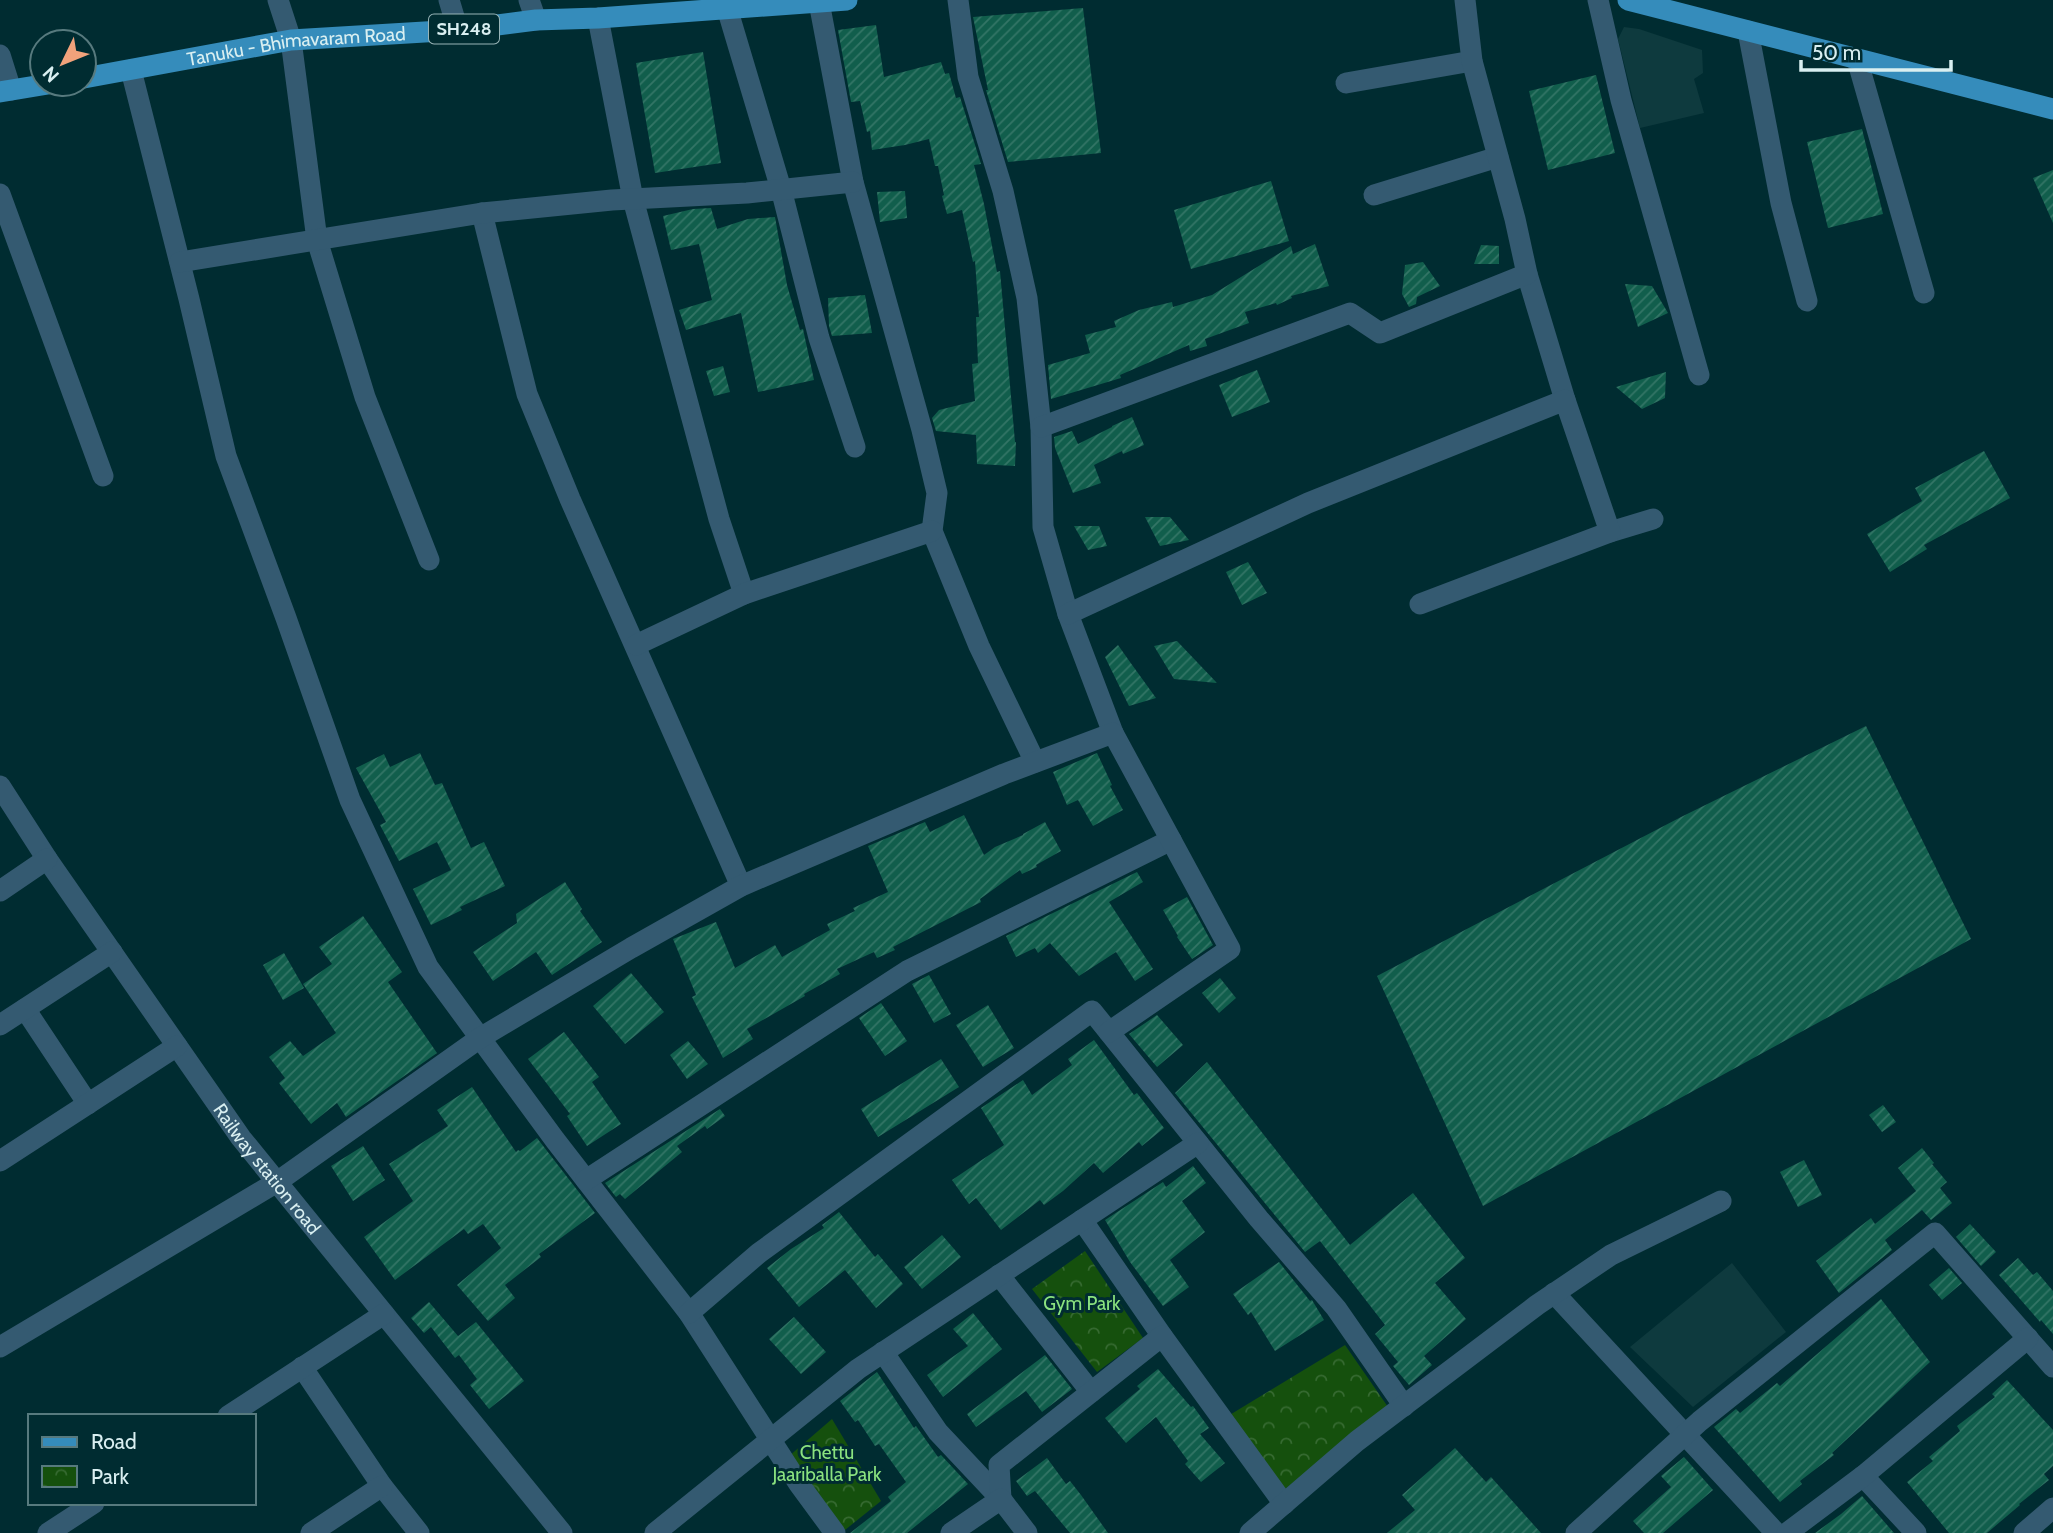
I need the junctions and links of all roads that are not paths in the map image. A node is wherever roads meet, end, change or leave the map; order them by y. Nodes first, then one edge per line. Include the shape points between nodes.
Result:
1 (278, 0) edge
2 (449, 0) edge
3 (847, 0) edge
4 (958, 0) edge
5 (1465, 0) edge
6 (1598, 0) edge
7 (1628, 0) edge
8 (806, 2) edge
9 (674, 6) edge
10 (727, 8) junction
11 (532, 10) edge
12 (598, 19) junction
13 (458, 30) junction
14 (1748, 31) junction
15 (291, 40) junction
16 (0, 55) edge
17 (1857, 59) junction
18 (1472, 61) junction
19 (131, 70) junction
20 (98, 76) edge
21 (1346, 83) dead end
22 (28, 87) edge
23 (6, 91) edge
24 (2053, 109) edge
25 (1498, 157) junction
26 (853, 182) junction
27 (781, 189) junction
28 (0, 194) edge
29 (1374, 195) dead end
30 (634, 199) junction
31 (482, 213) junction
32 (317, 240) junction
33 (180, 262) junction
34 (1527, 274) junction
35 (1924, 293) dead end
36 (1807, 301) dead end
37 (1699, 375) dead end
38 (1565, 400) junction
39 (1041, 427) junction
40 (855, 447) dead end
41 (103, 476) dead end
42 (1653, 519) dead end
43 (932, 531) junction
44 (1609, 533) junction
45 (429, 561) dead end
46 (744, 594) junction
47 (1420, 604) dead end
48 (1068, 614) junction
49 (636, 645) junction
50 (1113, 733) junction
51 (1035, 762) junction
52 (0, 786) edge
53 (1171, 840) junction
54 (47, 859) junction
55 (741, 886) junction
56 (0, 891) edge
57 (112, 953) junction
58 (25, 1009) junction
59 (0, 1025) edge
60 (1109, 1032) junction
61 (480, 1038) junction
62 (177, 1046) junction
63 (88, 1104) junction
64 (1198, 1143) junction
65 (0, 1161) edge
66 (586, 1180) junction
67 (277, 1182) junction
68 (1721, 1201) dead end
69 (1082, 1220) junction
70 (999, 1275) junction
71 (1554, 1293) junction
72 (689, 1313) junction
73 (384, 1314) junction
74 (1162, 1336) junction
75 (2028, 1338) junction
76 (0, 1347) edge
77 (883, 1352) junction
78 (302, 1367) junction
79 (2053, 1367) edge
80 (1091, 1392) junction
81 (1404, 1406) junction
82 (231, 1414) edge
83 (1684, 1434) junction
84 (771, 1440) junction
85 (1863, 1476) junction
86 (382, 1486) junction
87 (1001, 1499) junction
88 (1284, 1504) junction
89 (91, 1505) edge
90 (2053, 1508) edge
91 (48, 1533) edge
92 (312, 1533) edge
93 (419, 1533) edge
94 (562, 1533) edge
95 (655, 1533) edge
96 (835, 1533) edge
97 (951, 1533) edge
98 (1027, 1533) edge
99 (1250, 1533) edge
100 (1576, 1533) edge
101 (1776, 1533) edge
102 (1787, 1533) edge
103 (1916, 1533) edge
104 (2024, 1533) edge

1 - 15 street
2 - 13 street
3 - 8 main road, Tanuku - Bhimavaram Road / SH248
4 - 39 street via 968,77 1003,191 1027,298
5 - 18 street
6 - 37 street via 1621,100
7 - 14 main road
8 - 10 main road, Tanuku - Bhimavaram Road / SH248
8 - 26 street
9 - 10 main road, Tanuku - Bhimavaram Road / SH248
9 - 12 main road, Tanuku - Bhimavaram Road / SH248
10 - 27 street
11 - 12 main road, Tanuku - Bhimavaram Road / SH248
11 - 13 main road, Tanuku - Bhimavaram Road / SH248
12 - 30 street
13 - 15 main road, Tanuku - Bhimavaram Road / SH248
14 - 17 main road
14 - 36 street via 1781,202
15 - 19 main road, Tanuku - Bhimavaram Road / SH248
15 - 32 street
16 - 23 street
17 - 24 main road
17 - 35 street
18 - 21 street
18 - 25 street
19 - 20 main road, Tanuku - Bhimavaram Road / SH248
19 - 33 street
22 - 23 main road
25 - 29 street
25 - 34 street
26 - 27 street
26 - 43 street via 937,493
27 - 30 street
27 - 40 street via 819,338
28 - 41 street
30 - 31 street
30 - 46 street via 719,519
31 - 32 street
31 - 49 street via 527,394
32 - 33 street
32 - 45 street via 365,397
33 - 61 street via 226,456 350,800 428,967
34 - 38 street
34 - 39 street via 1380,333 1350,313
38 - 44 street
38 - 48 street via 1308,503
39 - 48 street via 1043,527
42 - 44 street
43 - 46 street
43 - 51 street via 979,646
44 - 47 street
46 - 49 street
48 - 50 street
49 - 55 street
50 - 51 street
50 - 53 street
51 - 55 street
52 - 54 street, Railway station road
53 - 60 street via 1230,949
53 - 66 street via 907,971
54 - 56 street
54 - 57 street, Railway station road
55 - 61 street
57 - 58 street
57 - 62 street, Railway station road
58 - 59 street
58 - 63 street
60 - 64 street
60 - 72 street via 1092,1011 759,1253
61 - 66 street
61 - 67 street
62 - 63 street
62 - 67 street, Railway station road
63 - 65 street
64 - 69 street
64 - 81 street via 1336,1308
66 - 72 street
67 - 73 street, Railway station road
67 - 76 street
68 - 71 street via 1611,1255
69 - 70 street
69 - 74 street
70 - 77 street
70 - 80 street
71 - 81 street
71 - 83 street
72 - 84 street
73 - 78 street
73 - 94 street, Railway station road
74 - 80 street
74 - 88 street
75 - 79 street
75 - 83 street via 1935,1233
75 - 85 street
77 - 84 street
77 - 87 street via 938,1432
78 - 82 street
78 - 86 street
80 - 87 street via 999,1465
81 - 88 street
83 - 100 street
83 - 101 street
84 - 95 street
84 - 96 street
85 - 102 street
85 - 103 street
86 - 92 street
86 - 93 street
87 - 97 street
87 - 98 street
88 - 99 street
89 - 91 street
90 - 104 street

